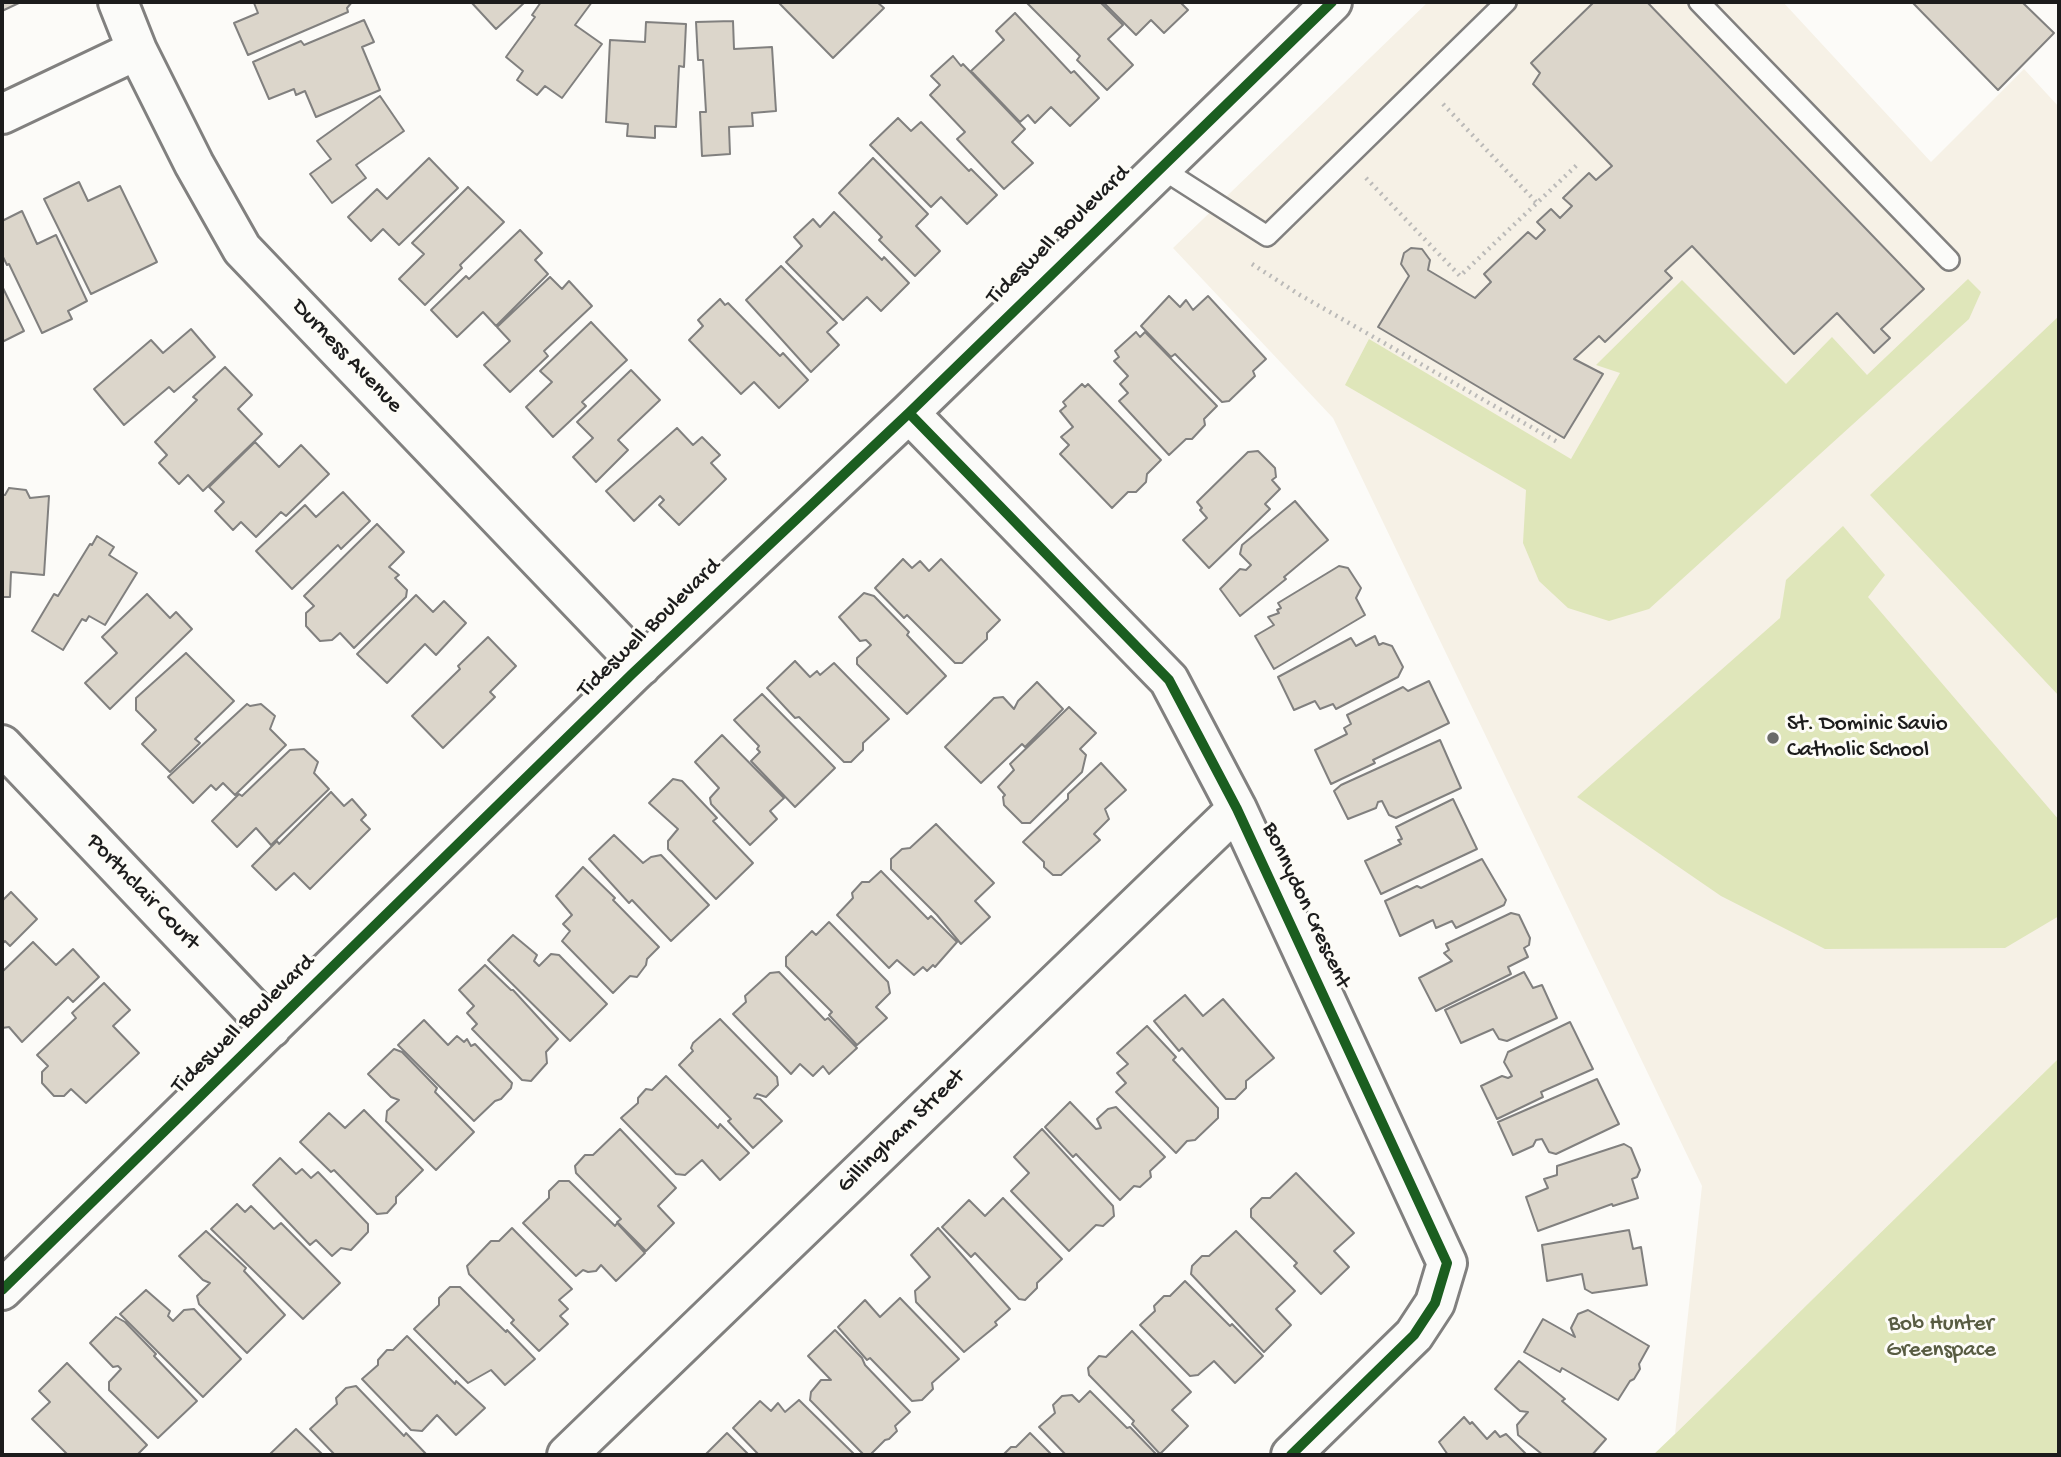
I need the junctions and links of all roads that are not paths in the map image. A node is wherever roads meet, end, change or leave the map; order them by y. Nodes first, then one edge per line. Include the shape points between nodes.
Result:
1 (118, 2) edge
2 (1332, 2) edge
3 (1506, 2) edge
4 (1699, 2) edge
5 (137, 50) junction
6 (2, 114) edge
7 (1158, 167) junction
8 (1948, 260) dead end
9 (909, 413) junction
10 (641, 666) junction
11 (5, 756) edge
12 (1237, 809) junction
13 (271, 1028) junction
14 (2, 1290) edge
15 (566, 1455) edge
16 (1291, 1455) edge

1 - 5 street, Durness Avenue
2 - 7 street, Tideswell Boulevard
3 - 7 lane via 1267,236
4 - 8 lane
5 - 6 street
5 - 10 street, Durness Avenue via 242,249
7 - 9 street, Tideswell Boulevard
9 - 10 street, Tideswell Boulevard
9 - 12 street, Bonnydon Crescent via 1169,680
10 - 13 street, Tideswell Boulevard
11 - 13 street, Porthclair Court
12 - 15 street, Gillingham Street
12 - 16 street, Bonnydon Crescent via 1447,1263 1435,1303 1414,1335
13 - 14 street, Tideswell Boulevard

